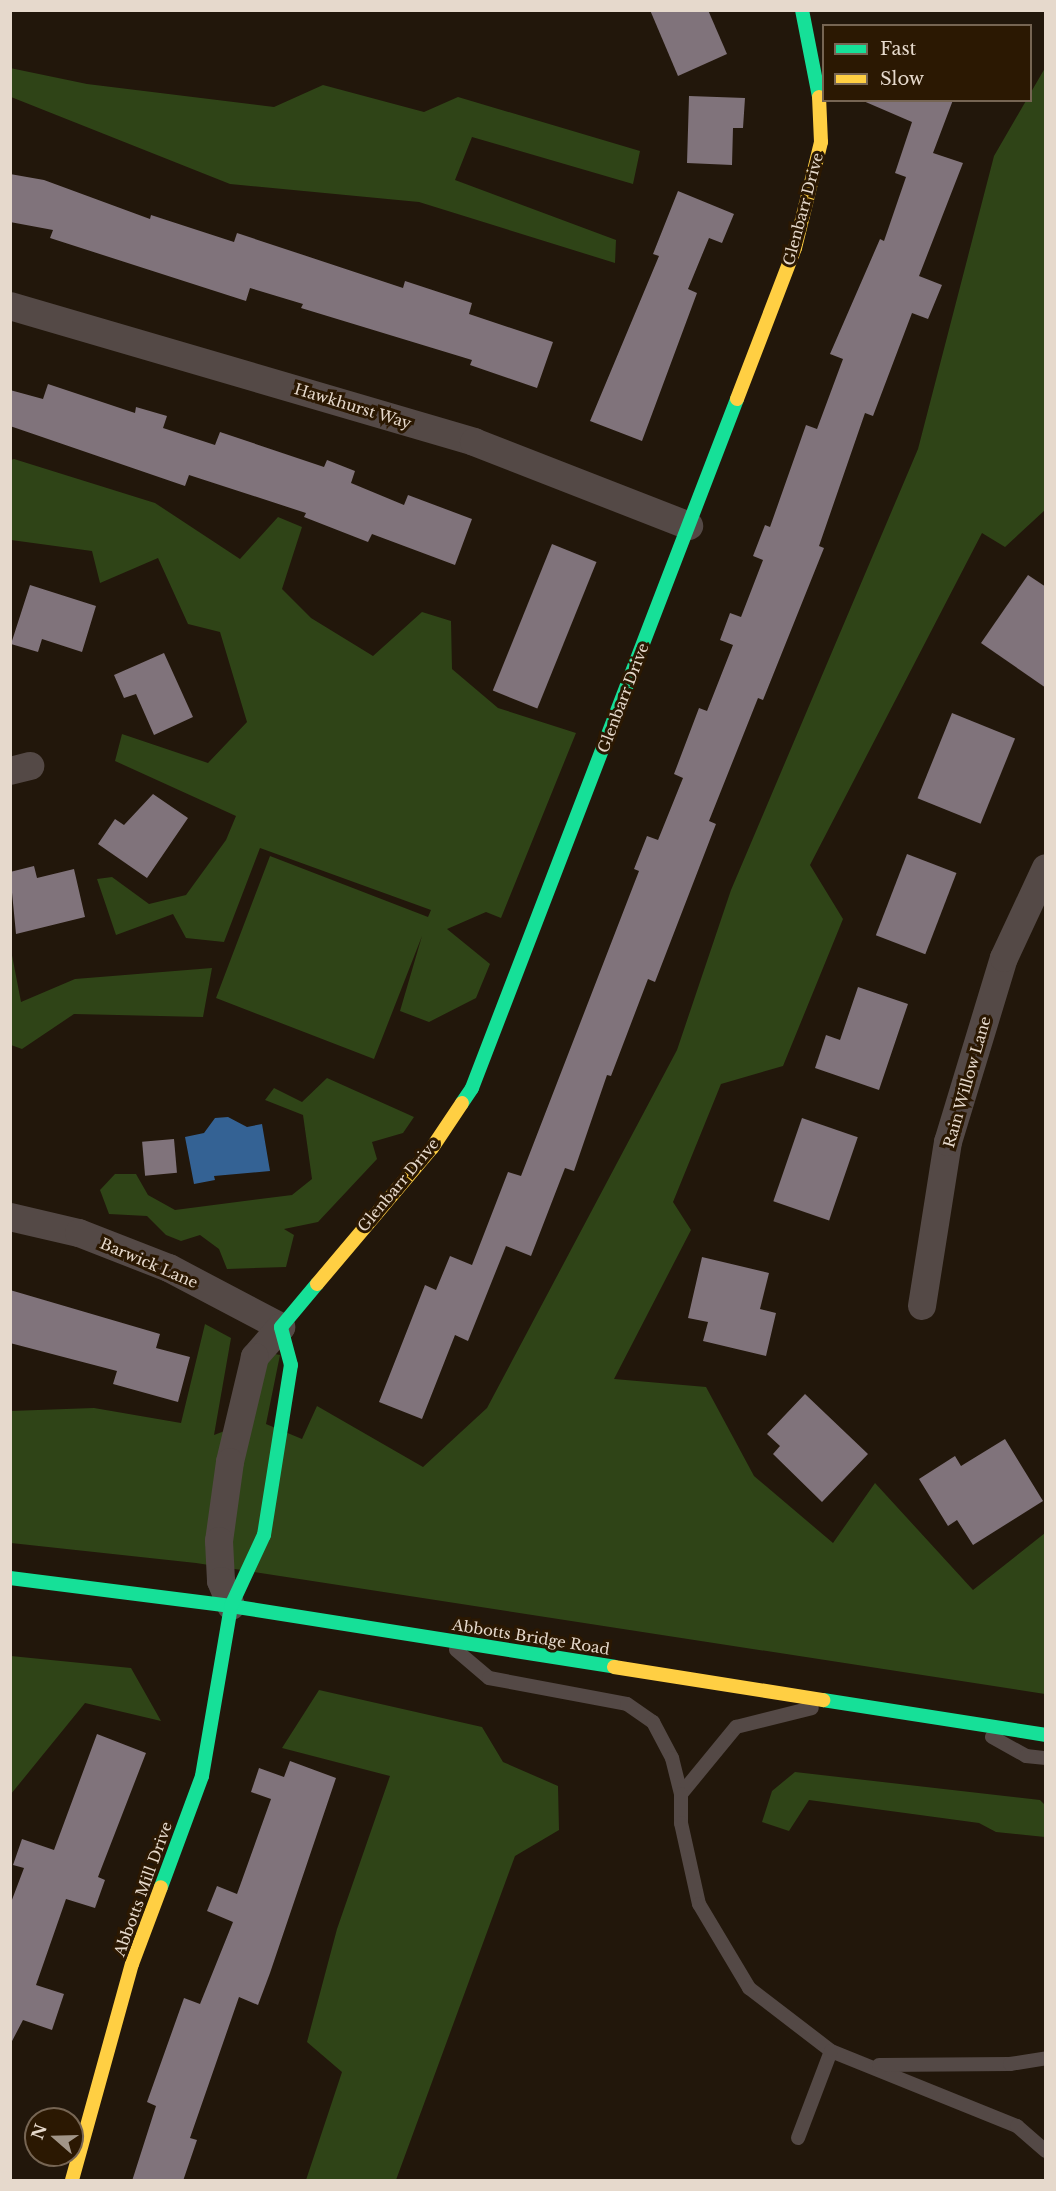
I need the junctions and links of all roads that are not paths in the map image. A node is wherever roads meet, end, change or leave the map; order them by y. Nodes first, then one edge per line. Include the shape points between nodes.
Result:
1 (802, 10) edge
2 (10, 306) edge
3 (689, 526) junction
4 (1046, 868) edge
5 (10, 1217) edge
6 (921, 1306) dead end
7 (281, 1327) junction
8 (10, 1578) edge
9 (231, 1606) junction
10 (445, 1640) junction
11 (837, 1702) junction
12 (960, 1721) junction
13 (1046, 1735) edge
14 (1046, 1758) edge
15 (681, 1794) junction
16 (831, 2051) junction
17 (1046, 2058) edge
18 (874, 2066) junction
19 (798, 2138) dead end
20 (1046, 2151) edge
21 (72, 2181) edge

1 - 3 street, Glenbarr Drive via 818,82 821,142 795,248
2 - 3 street, Hawkhurst Way via 474,442
3 - 7 street, Glenbarr Drive via 472,1088 432,1148
4 - 6 street, Rain Willow Lane via 1004,958 948,1142
5 - 7 street, Barwick Lane via 79,1233 169,1268
7 - 9 street via 291,1365 264,1535
7 - 9 street, Glenbarr Drive via 255,1357 230,1462 219,1541 221,1581
8 - 9 street, Abbotts Bridge Road
9 - 10 street, Abbotts Bridge Road
9 - 21 street, Abbotts Mill Drive via 202,1776 132,1964
10 - 11 street, Abbotts Bridge Road
10 - 15 lane via 489,1678 627,1704 653,1722 672,1758
11 - 12 street, Abbotts Bridge Road
11 - 15 lane via 736,1727
12 - 13 street, Abbotts Bridge Road
12 - 14 lane via 1026,1756
15 - 16 lane via 681,1823 699,1904 749,1988
16 - 18 lane
16 - 19 lane
17 - 18 lane via 1010,2064
18 - 20 lane via 1017,2126

